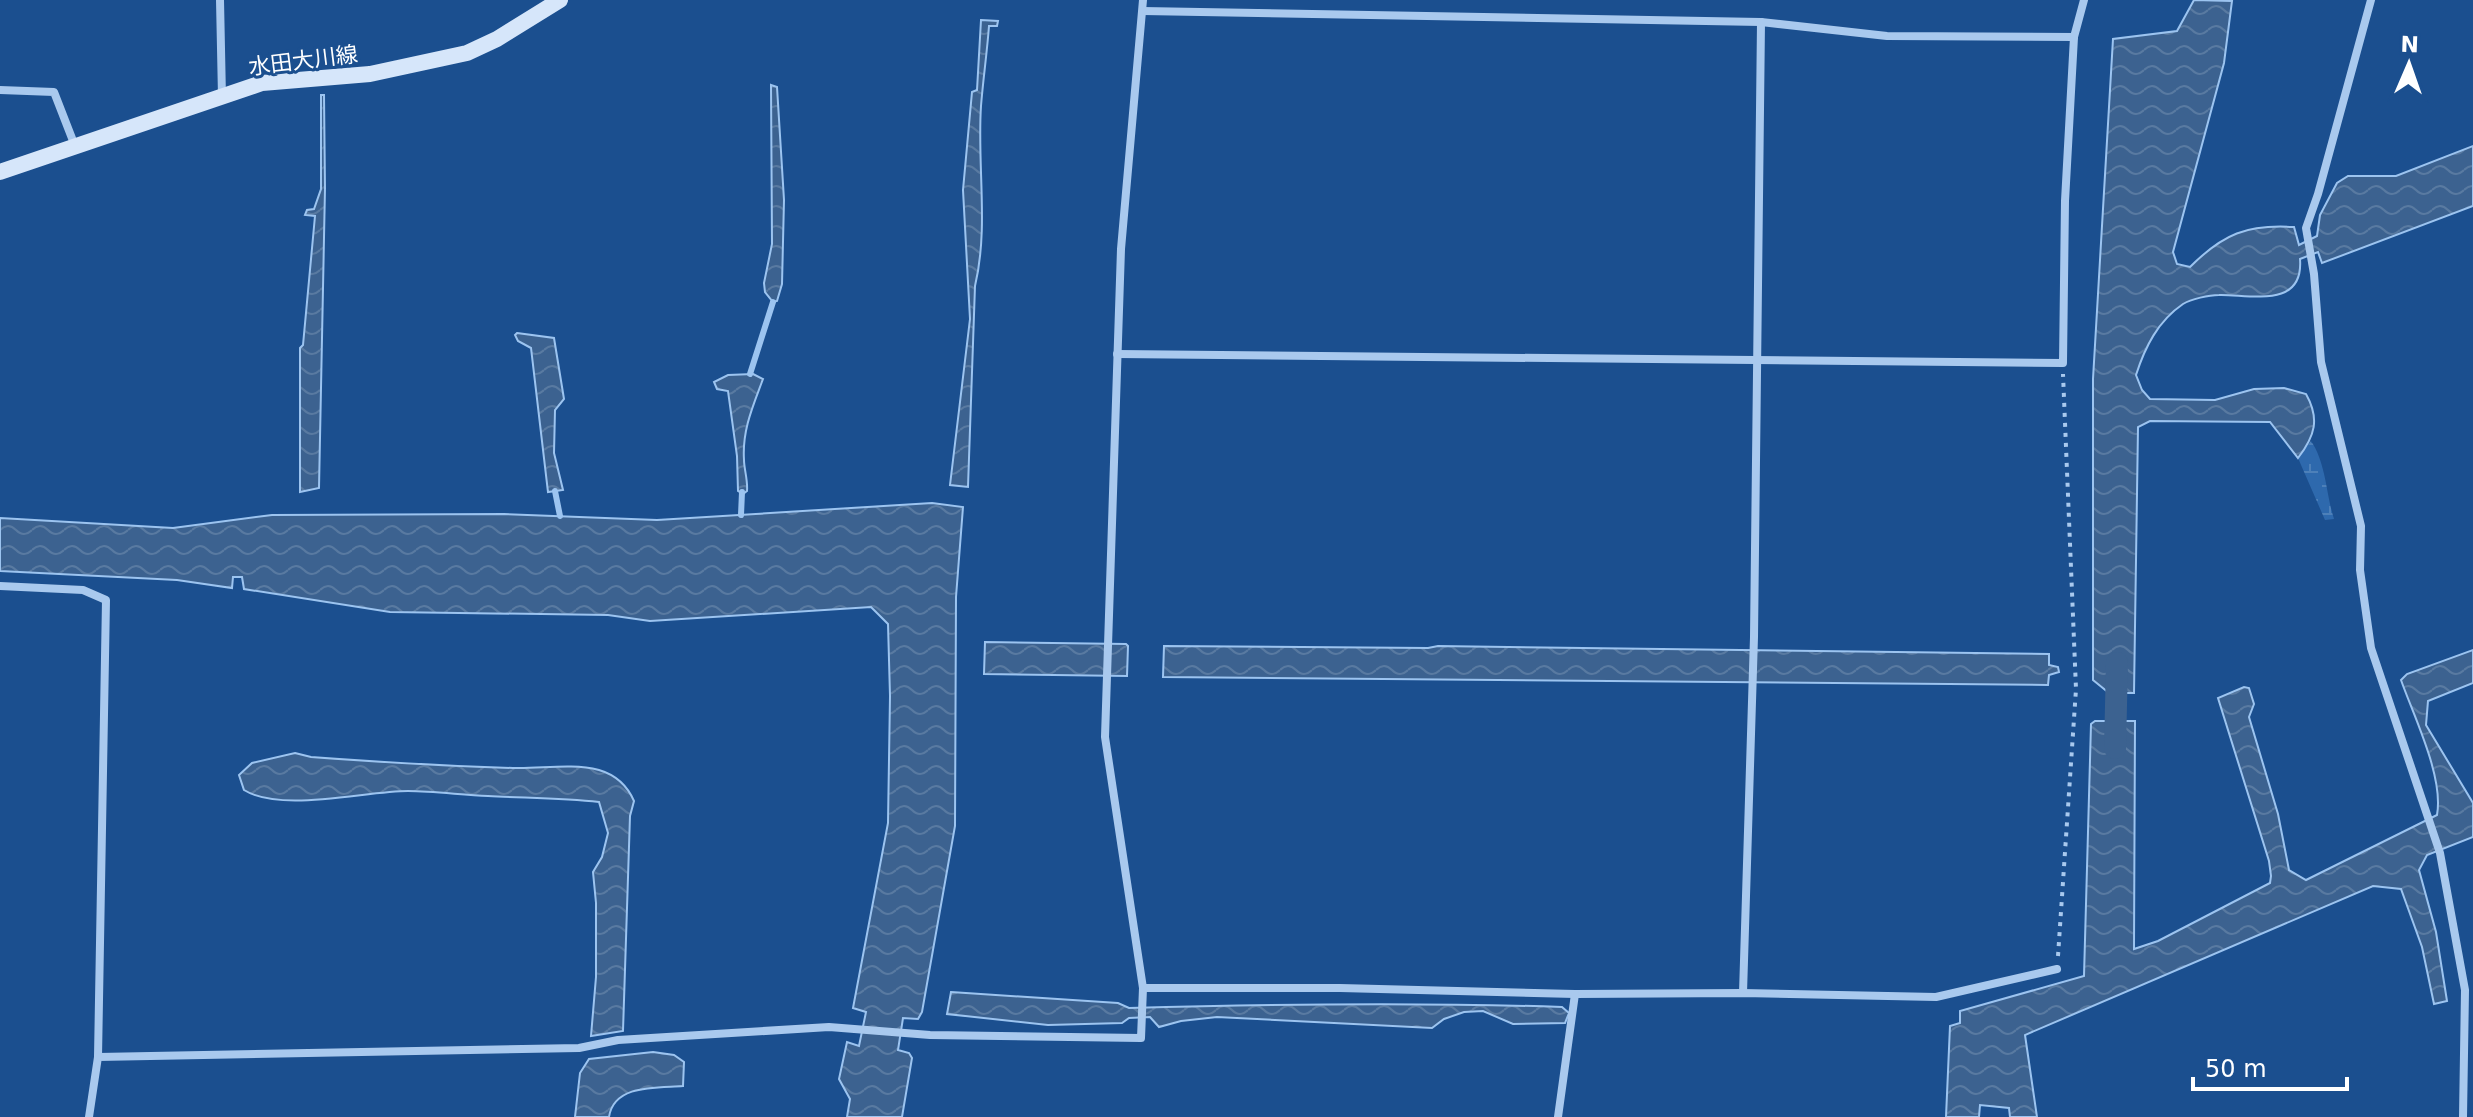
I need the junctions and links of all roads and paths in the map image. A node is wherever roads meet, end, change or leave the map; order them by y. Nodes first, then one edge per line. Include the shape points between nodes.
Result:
1 (220, 0) edge
2 (560, 0) edge
3 (1143, 0) edge
4 (2084, 0) edge
5 (2371, 0) edge
6 (1143, 11) junction
7 (1761, 22) junction
8 (2074, 37) junction
9 (0, 90) edge
10 (222, 97) junction
11 (75, 146) junction
12 (0, 172) edge
13 (1117, 354) junction
14 (1756, 359) junction
15 (2063, 363) junction
16 (0, 586) edge
17 (2057, 969) joint
18 (1143, 988) junction
19 (1743, 993) junction
20 (1575, 994) junction
21 (98, 1057) junction
22 (89, 1117) edge
23 (1558, 1117) edge
24 (2463, 1117) edge

1 - 10 street
2 - 10 main road, 水田大川線 via 467,53 370,74 262,83
3 - 6 street
4 - 8 street
5 - 24 street via 2306,228 2321,362 2361,526 2360,570 2371,648 2440,853 2465,990
6 - 7 street
6 - 13 street
7 - 8 street via 1887,36
7 - 14 street
8 - 15 street
9 - 11 street via 54,92
10 - 11 main road, 水田大川線
11 - 12 main road, 水田大川線
13 - 14 street
13 - 18 street via 1105,737
14 - 15 street
14 - 19 street
15 - 17 path via 2076,689
16 - 21 street via 83,590 106,600
17 - 19 street via 1936,997
18 - 20 street
18 - 21 street via 1141,1038 930,1035 829,1027 618,1040 579,1048
19 - 20 street
20 - 23 street
21 - 22 street

